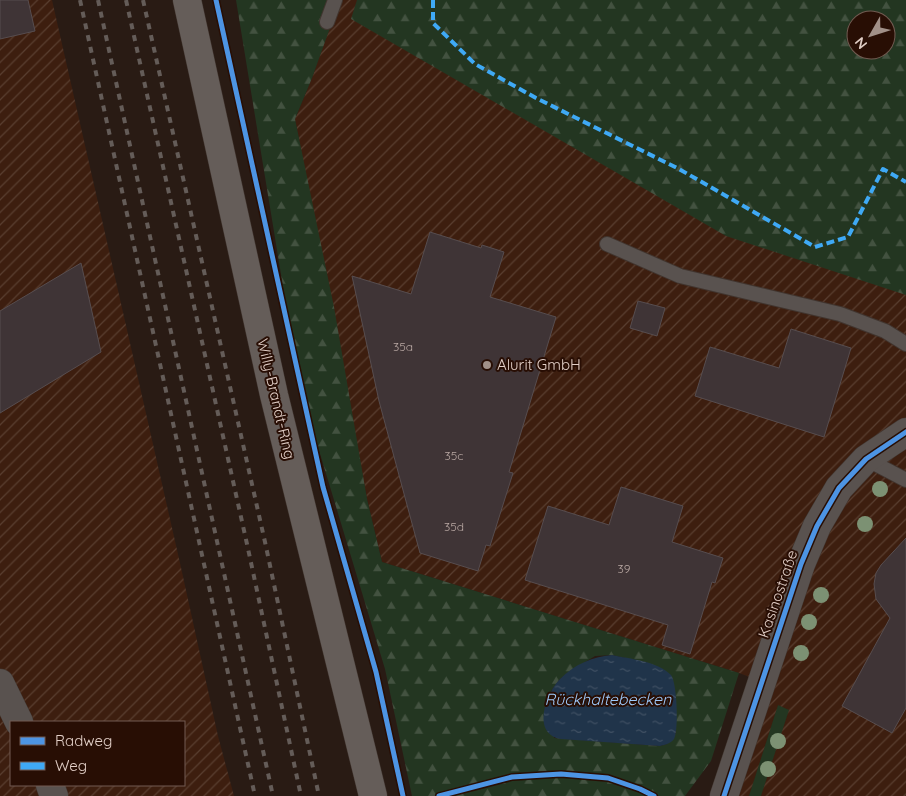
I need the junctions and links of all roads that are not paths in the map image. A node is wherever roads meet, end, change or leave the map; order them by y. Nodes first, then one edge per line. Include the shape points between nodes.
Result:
1 (187, 0) edge
2 (335, 0) edge
3 (327, 22) dead end
4 (607, 244) dead end
5 (906, 344) edge
6 (906, 432) edge
7 (866, 459) junction
8 (906, 480) edge
9 (0, 683) edge
10 (19, 721) edge
11 (373, 796) edge
12 (724, 796) edge

1 - 11 main road, Willy-Brandt-Ring via 274,394
2 - 3 lane
4 - 5 lane via 680,276 840,314 885,331
6 - 7 street, Kasinostraße
7 - 8 lane
7 - 12 street, Kasinostraße via 839,488 817,526 801,564
9 - 10 street

